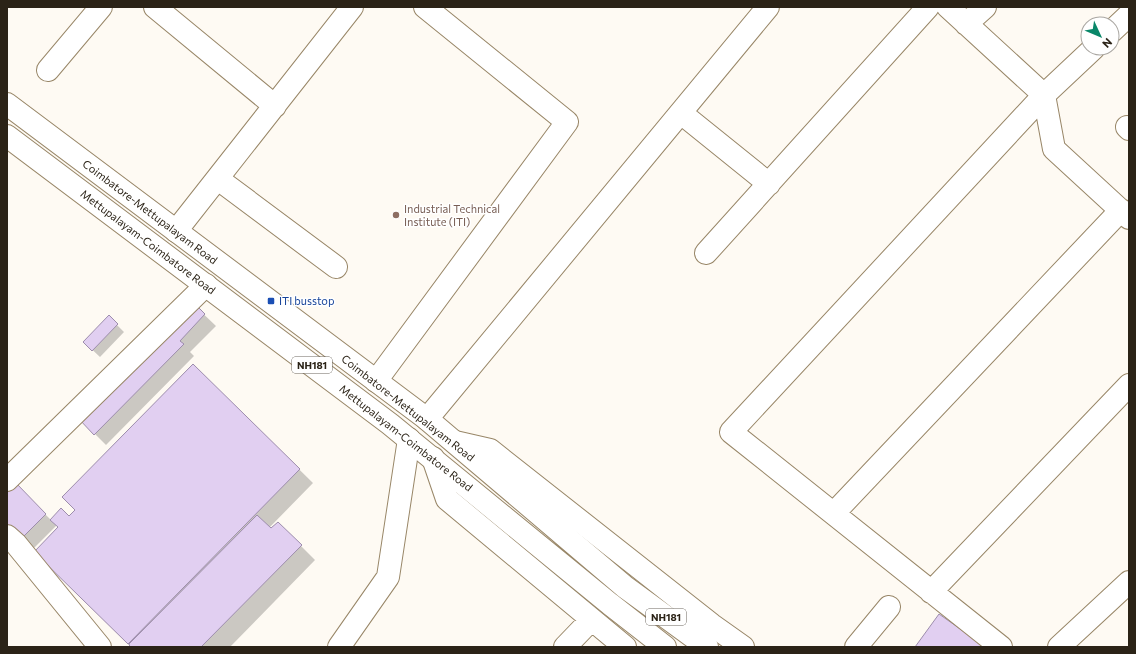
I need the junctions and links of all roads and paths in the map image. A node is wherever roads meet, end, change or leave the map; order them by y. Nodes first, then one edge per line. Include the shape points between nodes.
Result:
1 (100, 7) edge
2 (155, 7) edge
3 (352, 7) edge
4 (425, 7) edge
5 (768, 7) edge
6 (928, 7) edge
7 (948, 7) edge
8 (985, 7) edge
9 (1129, 15) edge
10 (1120, 23) edge
11 (966, 24) junction
12 (1085, 56) edge
13 (48, 70) dead end
14 (1044, 95) junction
15 (7, 104) edge
16 (275, 106) junction
17 (681, 113) junction
18 (7, 136) edge
19 (218, 179) junction
20 (768, 184) junction
21 (1125, 214) edge
22 (176, 231) junction
23 (706, 253) dead end
24 (336, 267) dead end
25 (206, 285) junction
26 (376, 381) junction
27 (1129, 385) edge
28 (426, 420) junction
29 (409, 439) junction
30 (455, 442) junction
31 (433, 458) junction
32 (7, 480) edge
33 (834, 514) junction
34 (7, 536) edge
35 (1129, 582) edge
36 (931, 592) junction
37 (889, 607) dead end
38 (591, 620) junction
39 (997, 646) edge
40 (100, 647) edge
41 (339, 647) edge
42 (565, 647) edge
43 (625, 647) edge
44 (666, 647) edge
45 (707, 647) edge
46 (743, 647) edge
47 (856, 647) edge
48 (1059, 647) edge

1 - 13 main road
2 - 16 main road
3 - 16 main road
4 - 26 main road via 567,122
5 - 17 main road
6 - 20 main road
7 - 11 main road
8 - 11 main road
9 - 10 main road
11 - 14 main road
12 - 14 main road
14 - 21 main road via 1054,149
14 - 33 main road via 731,432
15 - 22 main road, Coimbatore-Mettupalayam Road / NH181
16 - 19 main road
17 - 20 main road
17 - 28 main road
18 - 25 main road, Mettupalayam-Coimbatore Road / NH181
19 - 22 main road
19 - 24 main road
20 - 23 main road
21 - 33 main road
22 - 26 main road, Coimbatore-Mettupalayam Road / NH181
25 - 29 main road, Mettupalayam-Coimbatore Road / NH181
25 - 32 main road
26 - 28 main road, Coimbatore-Mettupalayam Road / NH181
27 - 36 main road
28 - 30 main road, Coimbatore-Mettupalayam Road / NH181
29 - 31 main road, Mettupalayam-Coimbatore Road / NH181
29 - 41 main road via 388,576
30 - 45 main road, Coimbatore-Mettupalayam Road / NH181 via 625,587
30 - 46 main road via 490,450
31 - 38 main road via 447,499
31 - 44 main road, Mettupalayam-Coimbatore Road / NH181
33 - 36 main road
34 - 40 main road
35 - 48 main road
36 - 39 main road
37 - 47 main road
38 - 42 main road
38 - 43 main road

